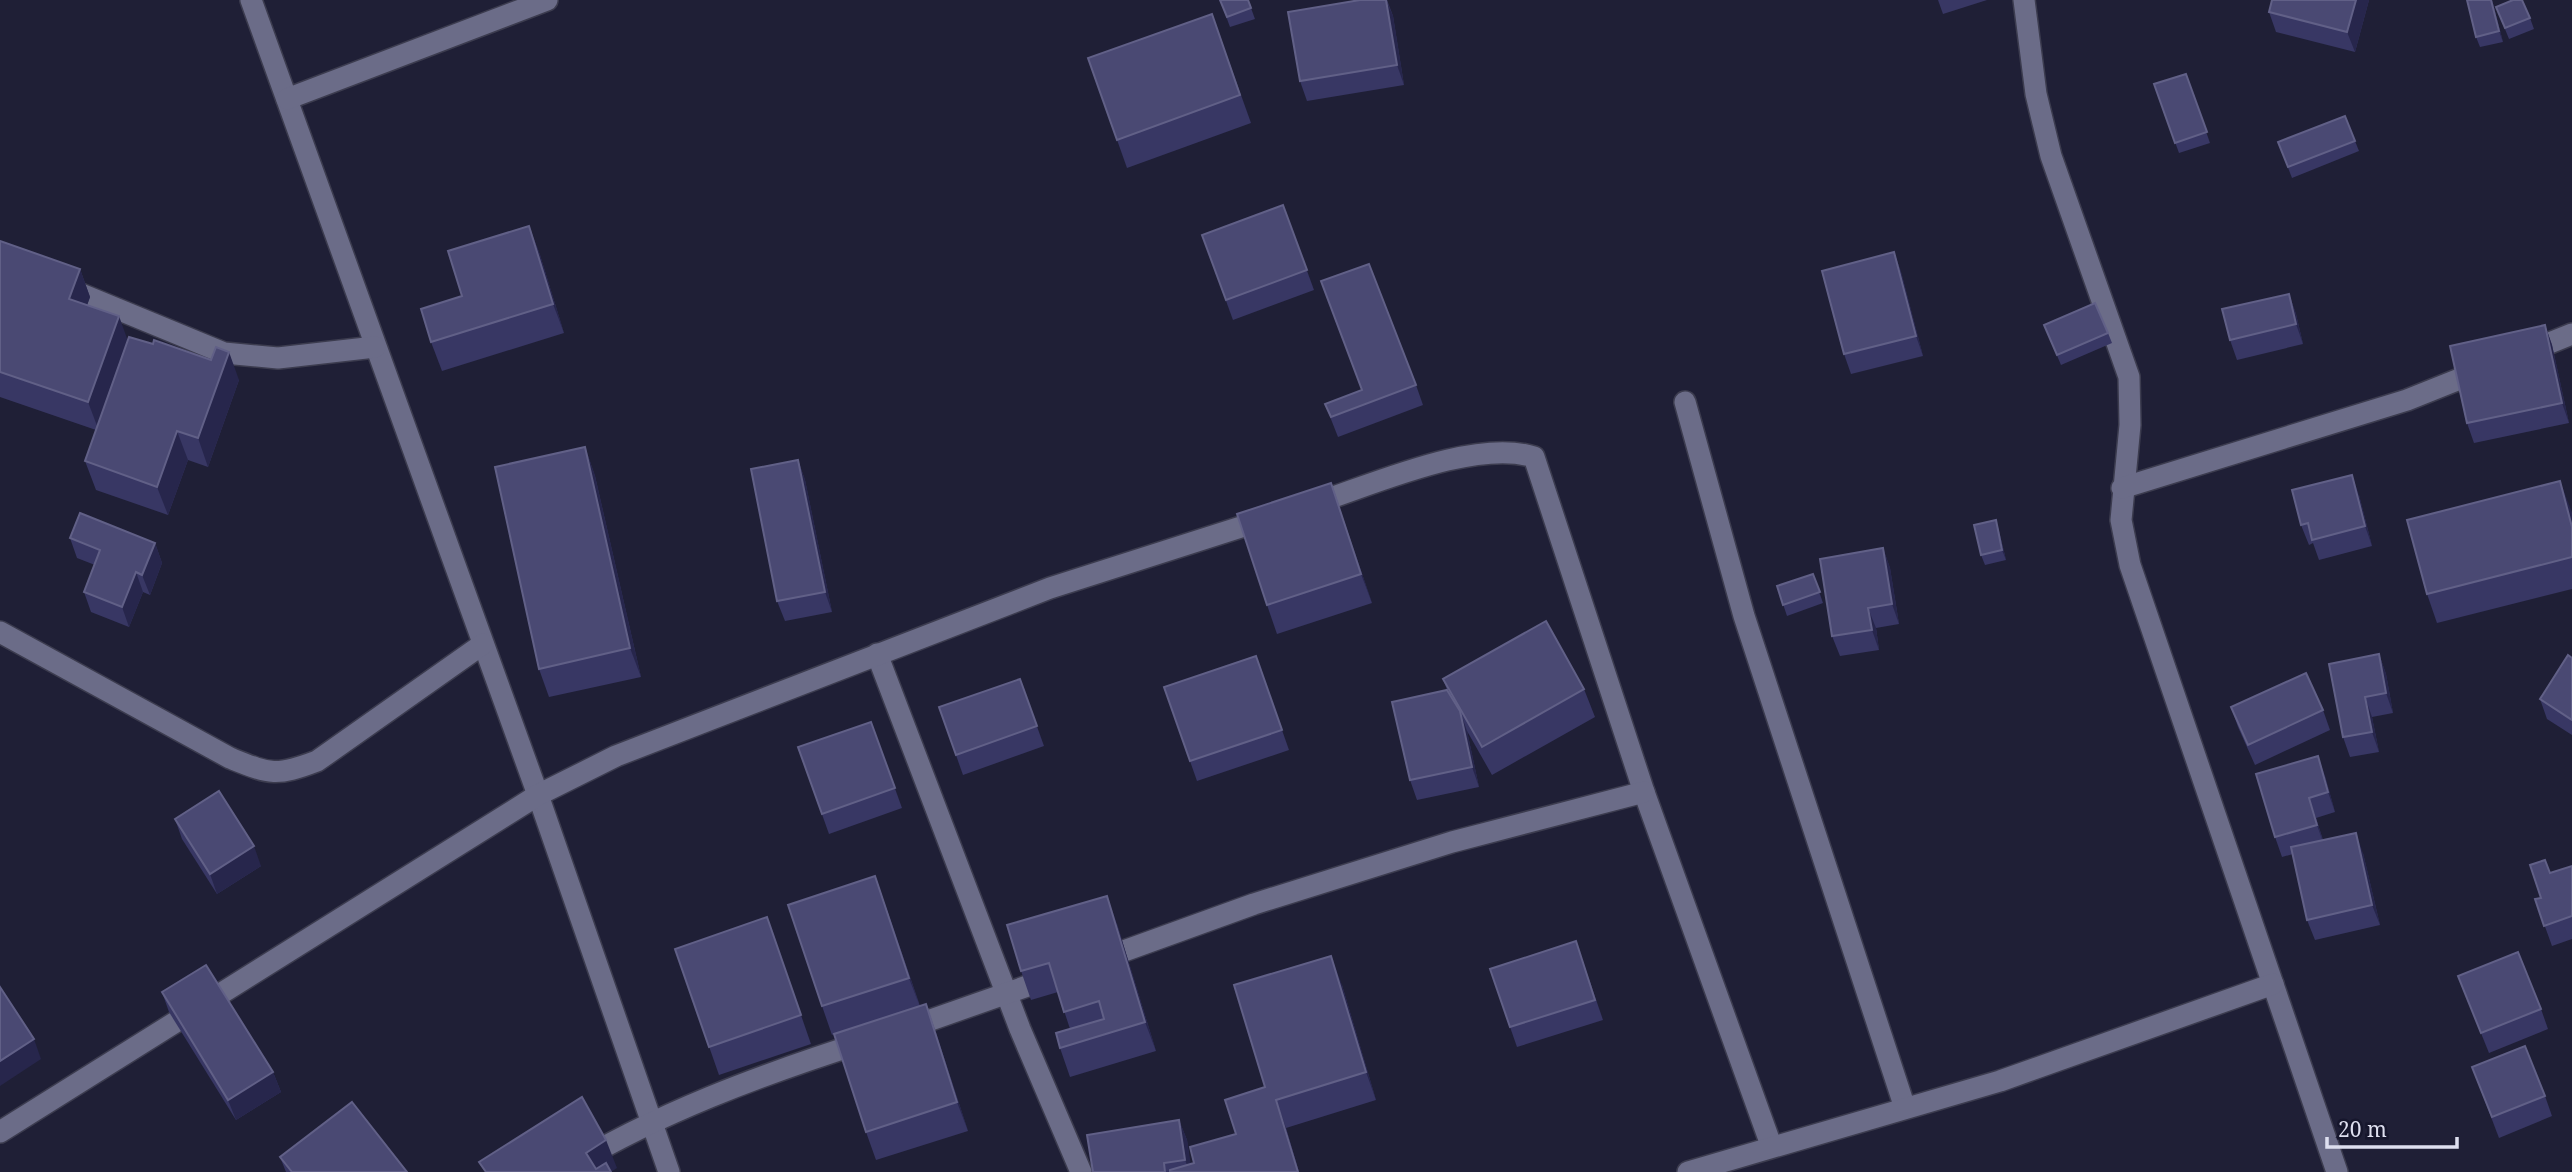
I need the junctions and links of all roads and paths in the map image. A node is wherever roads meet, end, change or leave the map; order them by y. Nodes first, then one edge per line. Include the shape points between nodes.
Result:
1 (251, 0) edge
2 (547, 0) edge
3 (2024, 0) edge
4 (287, 99) junction
5 (50, 282) edge
6 (2572, 334) edge
7 (375, 346) junction
8 (1685, 402) dead end
9 (2122, 488) junction
10 (0, 632) edge
11 (483, 644) junction
12 (877, 654) junction
13 (1644, 792) junction
14 (538, 795) junction
15 (2273, 984) junction
16 (1007, 995) junction
17 (1905, 1108) junction
18 (652, 1122) junction
19 (0, 1132) edge
20 (1771, 1145) junction
21 (561, 1172) edge
22 (669, 1172) edge
23 (1081, 1172) edge
24 (1688, 1172) edge
25 (2337, 1172) edge

1 - 4 street
2 - 4 street
3 - 9 street via 2036,94 2051,156 2129,377 2130,425
4 - 7 street
5 - 7 street via 224,353 278,358
6 - 9 street via 2407,400
7 - 11 street
8 - 17 street via 1744,616
9 - 15 street via 2120,520 2130,565
10 - 11 street via 230,758 267,773 289,772 317,761
11 - 14 street
12 - 13 street via 1050,589 1441,463 1498,451 1517,452 1534,457 1540,468
12 - 14 street via 616,756
12 - 16 street
13 - 16 street via 1439,846 1254,904
13 - 20 street
14 - 18 street
14 - 19 street
15 - 17 street via 2000,1081
15 - 25 street
16 - 18 street via 804,1062
16 - 23 street
17 - 20 street
18 - 21 street
18 - 22 street
20 - 24 street

